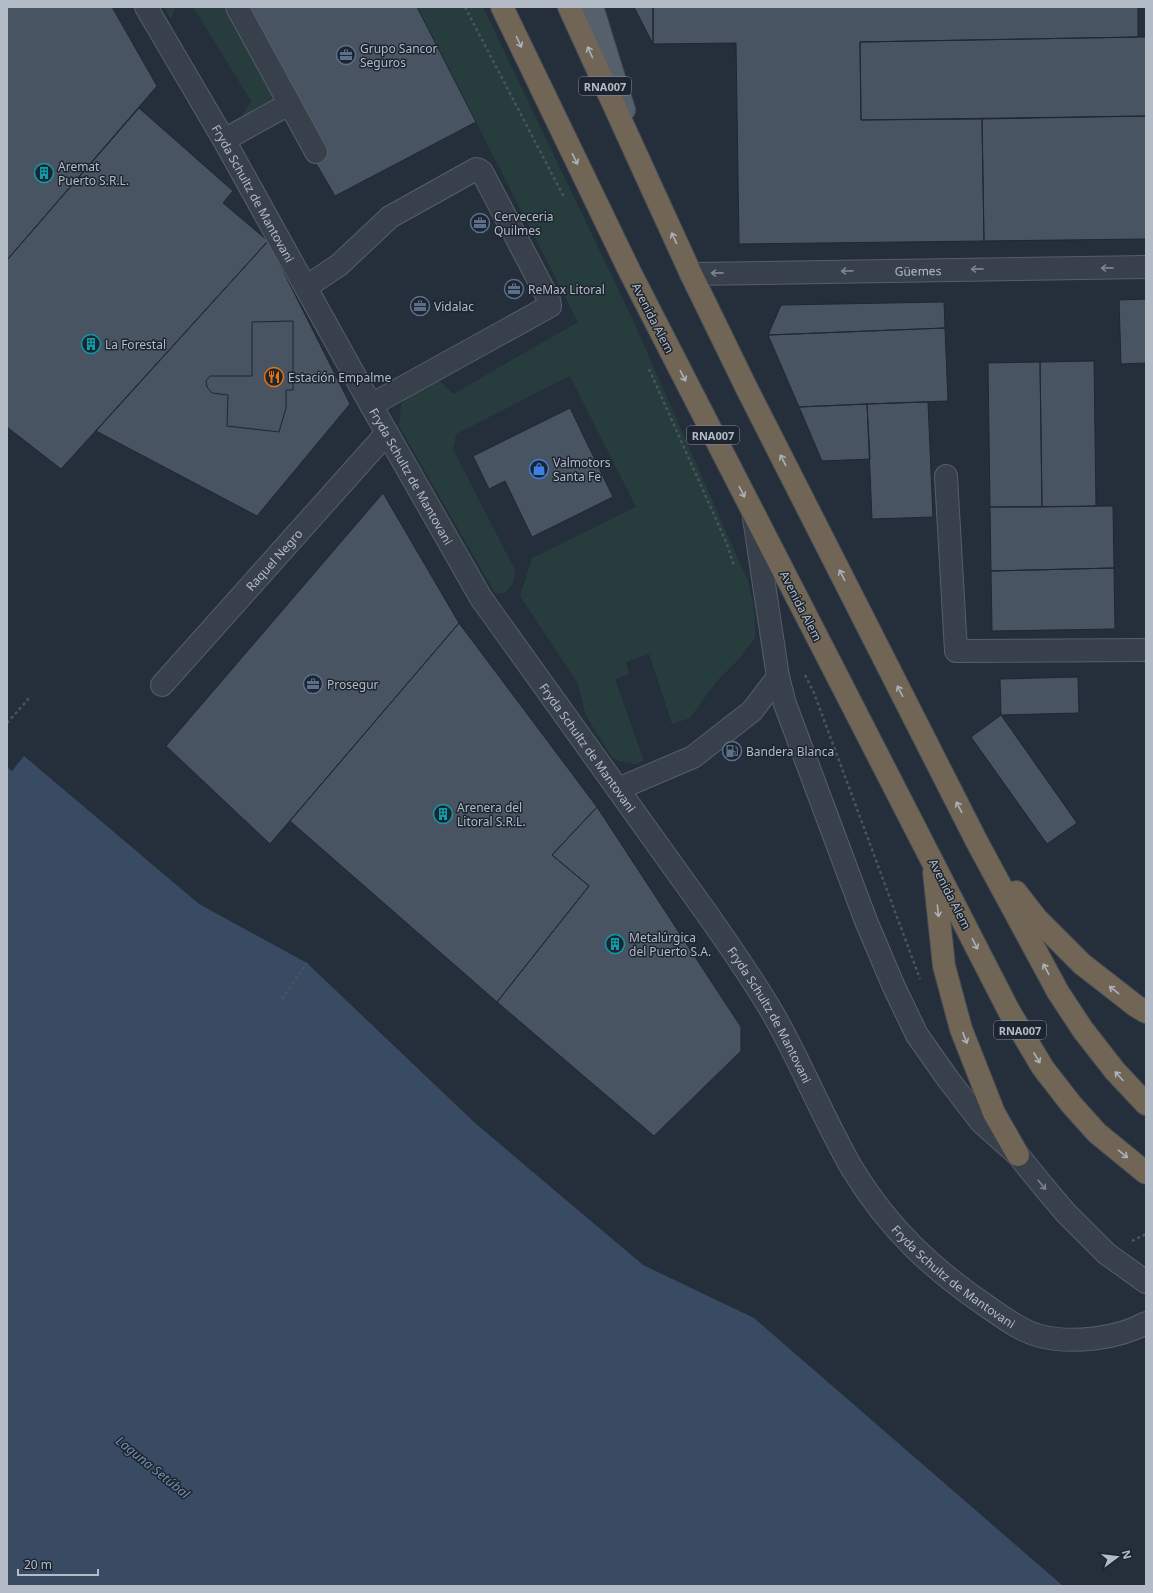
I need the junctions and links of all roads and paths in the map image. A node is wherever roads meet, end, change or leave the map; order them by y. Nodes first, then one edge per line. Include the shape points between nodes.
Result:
1 (146, 7) edge
2 (237, 7) edge
3 (502, 7) edge
4 (569, 7) edge
5 (592, 7) edge
6 (289, 104) junction
7 (224, 140) junction
8 (316, 152) dead end
9 (641, 164) junction
10 (1146, 267) edge
11 (691, 274) junction
12 (306, 287) junction
13 (371, 405) junction
14 (387, 433) junction
15 (946, 476) dead end
16 (754, 516) junction
17 (1146, 650) edge
18 (778, 676) junction
19 (162, 685) dead end
20 (31, 696) dead end
21 (7, 723) edge
22 (618, 789) junction
23 (977, 842) junction
24 (932, 859) junction
25 (308, 964) dead end
26 (282, 999) dead end
27 (1146, 1012) edge
28 (1146, 1104) edge
29 (1018, 1154) junction
30 (1146, 1173) edge
31 (1146, 1282) edge
32 (1146, 1323) edge

1 - 7 street, Fryda Schultz de Mantovani
2 - 6 street
3 -> 16 highway, Avenida Alem / RNA007 via 630,272
9 -> 4 highway, RNA007
5 - 9 main road
6 - 7 street
6 - 8 street
7 - 12 street, Fryda Schultz de Mantovani
11 -> 9 highway, RNA007
10 -> 11 street, Güemes
23 -> 11 highway, RNA007
12 - 13 street, Fryda Schultz de Mantovani
12 - 13 street via 339,265 390,217 476,170 482,172 550,300 550,306
13 - 14 street, Fryda Schultz de Mantovani
14 - 19 street, Raquel Negro
14 - 22 street, Fryda Schultz de Mantovani via 481,598
15 - 17 street via 956,651
16 - 18 street
16 - 24 highway, Avenida Alem / RNA007
18 - 22 street via 752,710 693,757
18 - 29 street via 785,704 866,921 917,1035 981,1122
20 - 21 path
22 - 32 street, Fryda Schultz de Mantovani via 708,915 775,1017 854,1171 904,1238 932,1266 964,1291 1020,1328 1039,1336 1058,1340 1085,1340 1128,1331
27 -> 23 highway via 1082,964 1037,919
28 -> 23 highway, RNA007 via 1110,1065 1058,992
24 -> 29 highway via 944,966 961,1030 994,1113
24 -> 30 highway, Avenida Alem / RNA007 via 1009,1011 1043,1068 1097,1133
25 - 26 path
29 -> 31 street via 1065,1212 1107,1254

